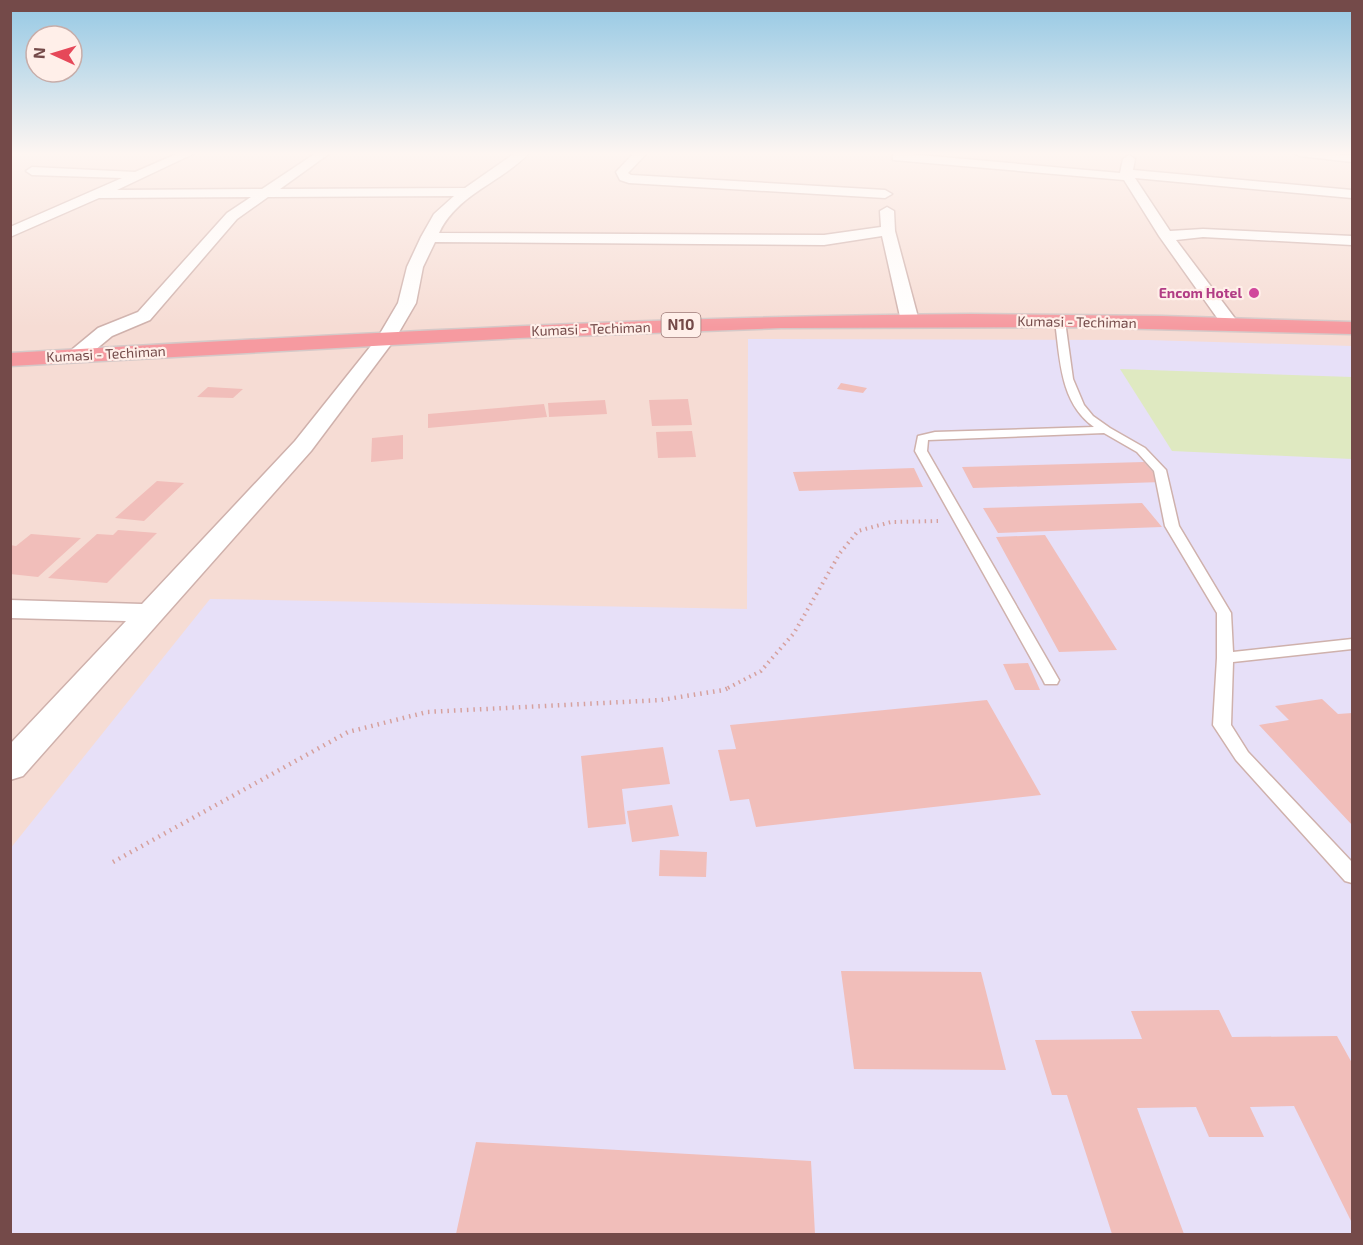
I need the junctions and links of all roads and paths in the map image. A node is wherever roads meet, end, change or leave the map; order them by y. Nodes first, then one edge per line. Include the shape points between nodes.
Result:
1 (58, 211) edge
2 (239, 211) edge
3 (446, 211) edge
4 (886, 211) edge
5 (1150, 211) edge
6 (888, 231) junction
7 (10, 233) edge
8 (1166, 236) junction
9 (428, 237) junction
10 (1353, 241) edge
11 (910, 321) junction
12 (1060, 321) junction
13 (1231, 325) junction
14 (1353, 328) edge
15 (386, 339) junction
16 (76, 356) junction
17 (10, 360) edge
18 (1106, 430) junction
19 (960, 520) junction
20 (10, 609) edge
21 (150, 613) junction
22 (1353, 644) edge
23 (1225, 658) junction
24 (1051, 680) dead end
25 (10, 767) edge
26 (113, 862) dead end
27 (1353, 875) edge

1 - 7 street
2 - 16 street via 144,316 105,332
3 - 9 street
4 - 6 street
5 - 8 street
6 - 9 street via 824,240
6 - 11 street
8 - 10 street via 1203,233
8 - 13 street
9 - 15 street via 415,267 407,303
11 - 12 highway, Kumasi - Techiman / N10
11 - 15 highway, Kumasi - Techiman / N10 via 590,328
12 - 13 highway, Kumasi - Techiman / N10
12 - 18 lane via 1068,379 1079,406
13 - 14 highway, Kumasi - Techiman / N10
15 - 16 highway, Kumasi - Techiman / N10
15 - 21 street via 303,446
16 - 17 highway, Kumasi - Techiman / N10
18 - 19 lane via 922,438 921,451
18 - 23 lane via 1141,450 1160,470 1172,526 1224,614
19 - 24 lane
19 - 26 path via 891,522 858,531 840,554 794,633 761,671 724,690 661,700 427,712 348,732
20 - 21 street
21 - 25 street
22 - 23 lane
23 - 27 lane via 1222,725 1242,756

